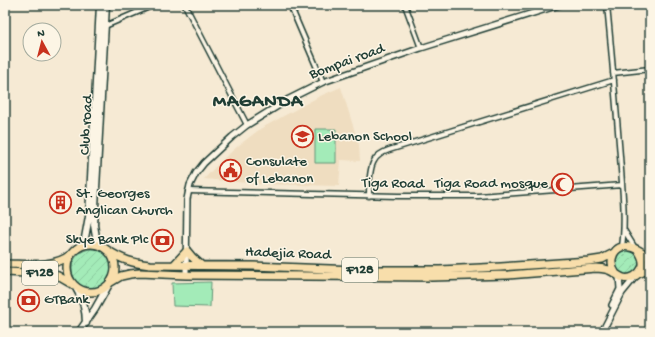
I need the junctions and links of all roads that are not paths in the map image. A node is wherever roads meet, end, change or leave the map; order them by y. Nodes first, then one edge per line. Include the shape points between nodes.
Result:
1 (100, 5) edge
2 (106, 5) edge
3 (154, 5) edge
4 (185, 5) edge
5 (290, 5) edge
6 (405, 5) edge
7 (559, 5) edge
8 (607, 5) edge
9 (105, 26) junction
10 (421, 48) junction
11 (650, 70) edge
12 (613, 73) junction
13 (614, 80) junction
14 (323, 82) junction
15 (247, 125) junction
16 (95, 155) junction
17 (622, 186) junction
18 (188, 191) junction
19 (369, 196) junction
20 (624, 229) junction
21 (100, 246) junction
22 (622, 247) junction
23 (78, 248) junction
24 (636, 249) junction
25 (107, 250) junction
26 (187, 251) junction
27 (72, 253) junction
28 (614, 253) junction
29 (650, 257) edge
30 (5, 264) edge
31 (174, 265) junction
32 (187, 265) junction
33 (201, 265) junction
34 (650, 270) edge
35 (5, 272) edge
36 (186, 274) junction
37 (617, 275) junction
38 (638, 275) junction
39 (110, 284) junction
40 (74, 286) junction
41 (86, 323) junction
42 (79, 332) edge
43 (601, 332) edge

1 - 16 main road
2 - 9 main road, Club road
3 - 9 street
4 - 15 street
5 - 14 street
6 - 10 street
7 - 10 street, Bompai road
8 - 12 street
9 - 16 main road, Club road
10 - 14 street, Bompai road
11 - 12 street
12 - 13 street
13 - 17 street
13 - 19 street via 389,150 377,157 372,164
14 - 15 street, Bompai road
15 - 18 street, Bompai road via 204,163
16 - 21 main road, Club road via 94,225
16 - 23 main road via 89,216 84,238
17 - 19 street, Tiga Road via 478,196
17 - 20 street
18 - 19 street, Tiga Road
18 - 26 street, Bompai road
20 - 22 street
20 - 24 street
21 - 23 main road via 92,244
21 - 25 main road, F128
22 - 24 main road
22 - 28 main road, F128
23 - 27 main road, F128
24 - 29 main road
24 - 38 main road via 643,260 642,270
25 - 31 main road, Hadejia Road / F128 via 136,263
25 - 39 main road via 112,255 116,269
26 - 31 main road
26 - 32 street, Bompai road
26 - 33 main road
27 - 30 main road, F128 via 60,262
27 - 40 main road via 66,266 69,279
28 - 33 main road, Hadejia Road / F128 via 602,259 589,261 476,269 364,270
28 - 37 main road via 611,264
31 - 32 main road, Hadejia Road / F128
32 - 33 main road, Hadejia Road / F128
32 - 36 street, Bompai road
34 - 38 main road, F128
35 - 40 main road, F128 via 49,274 58,276
36 - 37 main road, Hadejia Road / F128 via 439,277 603,268
36 - 39 main road, Hadejia Road / F128 via 130,274
37 - 38 main road, F128 via 624,278
37 - 43 street via 620,289
38 - 43 street via 622,294
39 - 40 main road, F128 via 101,291 92,293
39 - 41 main road
40 - 41 main road via 84,304
41 - 42 main road

